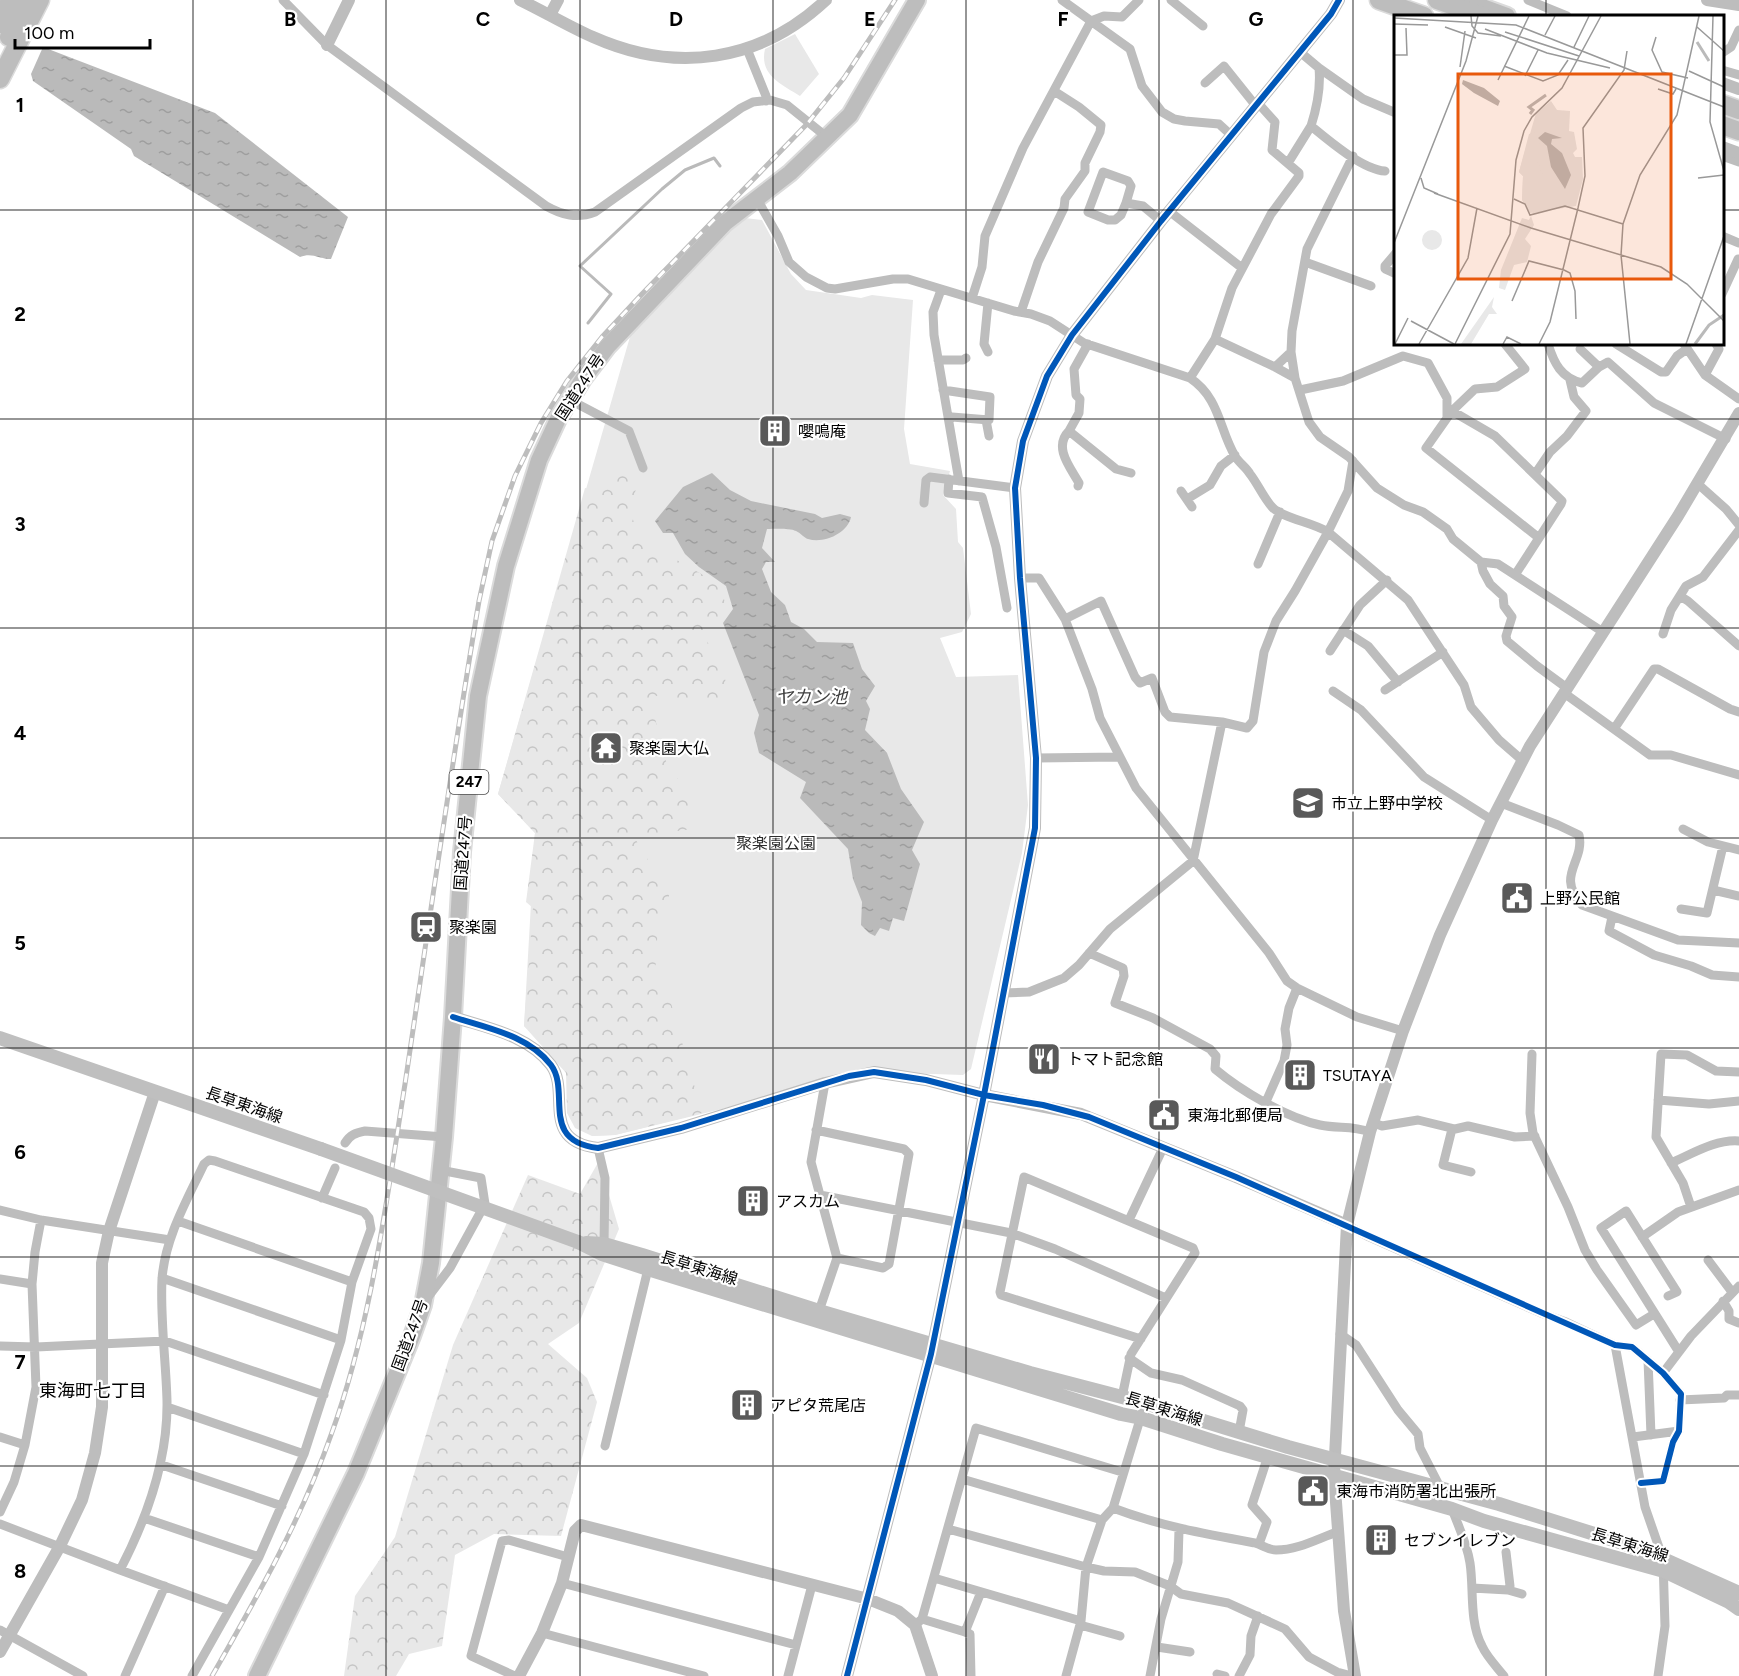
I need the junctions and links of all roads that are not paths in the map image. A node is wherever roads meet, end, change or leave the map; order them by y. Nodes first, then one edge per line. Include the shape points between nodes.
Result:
1 (10, 0) edge
2 (24, 0) edge
3 (40, 0) edge
4 (284, 0) edge
5 (349, 0) edge
6 (520, 0) edge
7 (558, 0) edge
8 (826, 0) edge
9 (917, 0) edge
10 (1062, 0) edge
11 (1139, 0) edge
12 (1171, 0) edge
13 (1339, 0) edge
14 (1379, 0) edge
15 (1398, 0) edge
16 (1437, 0) edge
17 (1462, 0) edge
18 (1528, 0) edge
19 (1707, 0) edge
20 (1739, 5) edge
21 (550, 15) junction
22 (1421, 15) edge
23 (1435, 15) edge
24 (1479, 15) edge
25 (1504, 15) edge
26 (1565, 15) edge
27 (1091, 21) junction
28 (0, 24) edge
29 (1203, 26) dead end
30 (1739, 30) edge
31 (327, 45) junction
32 (747, 49) junction
33 (1300, 52) junction
34 (1724, 52) edge
35 (0, 59) edge
36 (1318, 68) junction
37 (1724, 71) edge
38 (1739, 75) edge
39 (0, 79) edge
40 (1205, 83) dead end
41 (1724, 84) edge
42 (1739, 89) edge
43 (1054, 91) junction
44 (1724, 98) edge
45 (766, 101) junction
46 (1739, 103) edge
47 (1257, 104) junction
48 (1724, 105) edge
49 (1739, 110) edge
50 (1394, 113) edge
51 (1311, 126) junction
52 (1724, 126) edge
53 (1724, 131) edge
54 (1739, 131) edge
55 (1231, 135) junction
56 (1739, 137) edge
57 (828, 138) junction
58 (1728, 154) edge
59 (1353, 156) junction
60 (1739, 162) edge
61 (1288, 163) junction
62 (1385, 171) dead end
63 (757, 199) junction
64 (1126, 203) junction
65 (1165, 216) junction
66 (1724, 237) edge
67 (1739, 243) edge
68 (1394, 254) edge
69 (1738, 259) edge
70 (1305, 262) junction
71 (1242, 268) junction
72 (1394, 274) edge
73 (1371, 286) dead end
74 (941, 290) junction
75 (1724, 290) edge
76 (972, 298) junction
77 (988, 303) junction
78 (1021, 312) junction
79 (1072, 335) junction
80 (1215, 339) junction
81 (1088, 345) junction
82 (1506, 345) edge
83 (1549, 345) edge
84 (1618, 345) edge
85 (1717, 345) edge
86 (1685, 346) edge
87 (1580, 349) dead end
88 (988, 352) dead end
89 (1291, 352) junction
90 (966, 358) dead end
91 (938, 360) junction
92 (1275, 367) junction
93 (1599, 367) junction
94 (1705, 375) junction
95 (1190, 378) junction
96 (1295, 378) junction
97 (1570, 380) junction
98 (943, 390) junction
99 (1300, 390) junction
100 (1739, 399) edge
101 (570, 400) junction
102 (1739, 413) edge
103 (1449, 415) junction
104 (986, 420) junction
105 (949, 421) junction
106 (1069, 431) junction
107 (989, 436) dead end
108 (1725, 439) junction
109 (1235, 455) junction
110 (1353, 461) junction
111 (643, 468) dead end
112 (1131, 473) dead end
113 (1535, 474) junction
114 (954, 480) junction
115 (1698, 484) junction
116 (1078, 486) dead end
117 (1015, 488) junction
118 (1187, 499) dead end
119 (924, 503) dead end
120 (1280, 512) junction
121 (1739, 528) edge
122 (1328, 532) junction
123 (1539, 538) junction
124 (1481, 562) junction
125 (1258, 564) dead end
126 (1515, 575) junction
127 (1020, 578) junction
128 (1387, 580) junction
129 (1680, 596) junction
130 (1007, 608) dead end
131 (1065, 619) junction
132 (1343, 630) junction
133 (1603, 632) junction
134 (1663, 633) dead end
135 (1739, 646) edge
136 (1330, 651) dead end
137 (1443, 652) junction
138 (1398, 682) junction
139 (1385, 690) dead end
140 (1566, 690) junction
141 (1333, 691) dead end
142 (1739, 712) edge
143 (1222, 722) junction
144 (1614, 729) junction
145 (1119, 757) junction
146 (1036, 758) junction
147 (1523, 761) junction
148 (1739, 775) edge
149 (1501, 803) junction
150 (1492, 820) junction
151 (1683, 829) dead end
152 (1723, 846) junction
153 (1739, 850) edge
154 (1193, 861) junction
155 (1713, 890) junction
156 (1739, 896) edge
157 (1681, 909) dead end
158 (1612, 917) junction
159 (1739, 943) edge
160 (1089, 953) junction
161 (1739, 977) edge
162 (1297, 988) junction
163 (1003, 993) junction
164 (453, 1017) junction
165 (1403, 1031) junction
166 (0, 1038) edge
167 (1532, 1054) dead end
168 (1739, 1072) edge
169 (825, 1083) junction
170 (155, 1092) junction
171 (984, 1095) junction
172 (1658, 1100) junction
173 (1739, 1101) edge
174 (1265, 1104) junction
175 (1372, 1128) junction
176 (1452, 1129) junction
177 (816, 1131) junction
178 (1535, 1136) junction
179 (444, 1137) junction
180 (1739, 1141) edge
181 (345, 1143) dead end
182 (597, 1148) junction
183 (1163, 1148) junction
184 (1671, 1163) junction
185 (335, 1168) dead end
186 (440, 1170) junction
187 (1471, 1172) dead end
188 (1739, 1190) edge
189 (820, 1195) junction
190 (322, 1198) junction
191 (1691, 1207) junction
192 (0, 1209) edge
193 (900, 1211) junction
194 (40, 1220) junction
195 (1129, 1220) junction
196 (178, 1221) junction
197 (957, 1224) junction
198 (1347, 1226) junction
199 (109, 1231) junction
200 (1011, 1233) junction
201 (1642, 1237) junction
202 (170, 1240) junction
203 (578, 1242) junction
204 (604, 1245) junction
205 (837, 1258) junction
206 (1708, 1260) dead end
207 (648, 1269) junction
208 (162, 1278) junction
209 (0, 1279) edge
210 (352, 1282) junction
211 (32, 1284) junction
212 (1735, 1289) edge
213 (1668, 1296) dead end
214 (1166, 1298) junction
215 (1723, 1301) junction
216 (423, 1305) junction
217 (819, 1311) junction
218 (1654, 1314) junction
219 (1739, 1323) edge
220 (1340, 1334) junction
221 (1141, 1339) junction
222 (341, 1340) junction
223 (165, 1341) junction
224 (103, 1344) junction
225 (1615, 1345) junction
226 (0, 1346) edge
227 (36, 1347) junction
228 (932, 1349) junction
229 (1679, 1352) junction
230 (1129, 1358) junction
231 (1648, 1360) junction
232 (1663, 1373) junction
233 (324, 1395) junction
234 (1739, 1395) edge
235 (1122, 1397) junction
236 (1680, 1400) junction
237 (1145, 1403) junction
238 (167, 1407) junction
239 (1141, 1418) junction
240 (1679, 1431) junction
241 (1239, 1432) junction
242 (1651, 1435) junction
243 (0, 1437) edge
244 (1633, 1437) junction
245 (25, 1445) junction
246 (604, 1446) dead end
247 (304, 1454) junction
248 (1268, 1456) junction
249 (1334, 1460) junction
250 (162, 1465) junction
251 (1122, 1472) junction
252 (1334, 1475) junction
253 (962, 1479) junction
254 (1641, 1482) junction
255 (1440, 1487) junction
256 (282, 1506) junction
257 (1113, 1508) junction
258 (1452, 1509) junction
259 (0, 1512) edge
260 (144, 1518) junction
261 (1102, 1520) junction
262 (0, 1524) edge
263 (948, 1530) junction
264 (1179, 1530) junction
265 (1337, 1532) junction
266 (1259, 1544) junction
267 (60, 1546) junction
268 (1506, 1552) dead end
269 (259, 1557) junction
270 (568, 1557) junction
271 (1663, 1565) junction
272 (1086, 1567) junction
273 (120, 1570) junction
274 (934, 1578) junction
275 (562, 1583) junction
276 (812, 1585) junction
277 (1170, 1586) junction
278 (165, 1587) junction
279 (1472, 1588) junction
280 (1508, 1590) junction
281 (981, 1592) junction
282 (1739, 1593) edge
283 (1522, 1594) dead end
284 (868, 1599) junction
285 (1739, 1609) edge
286 (229, 1610) junction
287 (1258, 1616) junction
288 (918, 1622) junction
289 (1080, 1623) junction
290 (965, 1632) junction
291 (5, 1633) edge
292 (542, 1633) junction
293 (1120, 1636) dead end
294 (796, 1646) junction
295 (1157, 1647) junction
296 (0, 1652) edge
297 (1190, 1652) dead end
298 (83, 1676) edge
299 (124, 1676) edge
300 (192, 1676) edge
301 (257, 1676) edge
302 (517, 1676) edge
303 (704, 1676) edge
304 (788, 1676) edge
305 (847, 1676) edge
306 (932, 1676) edge
307 (971, 1676) edge
308 (1066, 1676) edge
309 (1150, 1676) edge
310 (1239, 1676) edge
311 (1353, 1676) edge
312 (1504, 1676) edge
313 (1658, 1676) edge

1 - 28 highway
2 - 35 highway
3 - 39 highway
4 - 31 street
5 - 31 street
6 - 21 street
7 - 21 street
8 - 32 street via 787,31
9 - 57 highway, 国道247号 / 247 via 850,115
10 - 27 street
11 - 27 street via 1122,17 1104,16
12 - 29 street
13 - 33 street
14 - 22 highway
15 - 23 highway
16 - 24 highway
17 - 25 highway
18 - 26 street
19 - 20 street
21 - 32 street via 593,37 640,53 700,58
27 - 43 street
27 - 55 street via 1130,49 1142,86 1162,112 1174,119 1219,124
30 - 34 street via 1731,47
31 - 45 street via 546,206 573,216 595,212 741,108
32 - 45 street
33 - 36 street
33 - 47 street
36 - 50 street via 1363,99
36 - 51 street via 1320,82
37 - 38 street
40 - 47 street via 1224,66
41 - 42 street
43 - 76 street via 1023,148 985,236 982,267
43 - 78 street via 1101,125 1101,132 1085,163 1085,171 1065,199
44 - 46 highway
45 - 57 street via 787,105
47 - 55 street
47 - 61 street via 1275,122 1272,150
48 - 49 highway
51 - 59 street
51 - 61 street
52 - 54 highway
53 - 56 highway
55 - 65 street
57 - 63 highway, 国道247号 / 247
58 - 60 street
59 - 62 street via 1375,171
59 - 70 street via 1310,243
61 - 71 street via 1299,176 1270,214
63 - 74 street via 789,262 819,285 835,289 900,279
63 - 101 highway, 国道247号 / 247 via 725,223 615,338
64 - 64 street via 1115,220 1088,212 1103,172 1128,181 1131,186
64 - 65 street
65 - 71 street
65 - 79 street
66 - 67 street
68 - 72 street via 1385,269
69 - 75 street
70 - 73 street
70 - 89 street
71 - 80 street
74 - 76 street
74 - 91 street via 933,312
76 - 77 street
77 - 78 street
77 - 88 street via 984,344
78 - 79 street via 1050,321
79 - 81 street
79 - 117 street via 1040,392 1023,441
80 - 92 street
80 - 95 street
81 - 95 street
81 - 106 street via 1074,369 1079,413
82 - 103 street via 1525,369 1497,387 1475,389
83 - 97 street
84 - 86 street via 1661,372 1666,372
85 - 94 street via 1719,349
86 - 94 street
87 - 93 street
89 - 92 street
89 - 96 street
90 - 91 street
91 - 98 street
92 - 96 street
93 - 97 street via 1582,383
93 - 108 street via 1608,362 1654,403
94 - 100 street
95 - 109 street via 1218,411
96 - 99 street
97 - 113 street via 1574,397 1587,411
98 - 104 street via 990,397
98 - 105 street
99 - 103 street via 1343,381 1409,357 1428,363 1447,398
99 - 110 street via 1309,422 1320,437
101 - 111 street via 629,431
101 - 164 highway, 国道247号 / 247 via 539,460 506,566 478,696 462,852
102 - 108 street
103 - 113 street via 1495,436
103 - 123 street via 1426,448
104 - 105 street via 952,417
104 - 107 street
105 - 114 street
106 - 112 street via 1116,469
106 - 116 street via 1062,440 1062,451
108 - 115 street
109 - 118 street via 1221,466 1210,485
109 - 120 street via 1273,508
110 - 122 street via 1348,491
110 - 124 street via 1377,488 1424,512
113 - 123 street via 1562,501
114 - 117 street
114 - 119 street via 926,480
114 - 130 street via 948,493 982,497
115 - 121 street via 1726,509
115 - 133 street
117 - 127 street
120 - 122 street
120 - 125 street
121 - 129 street via 1703,577 1686,586
122 - 128 street
122 - 143 street via 1276,621 1264,652 1253,721 1247,728
123 - 126 street
124 - 126 street via 1498,564
124 - 140 street via 1483,572 1503,596 1504,606 1512,617 1507,641
126 - 133 street
127 - 131 street via 1039,578
127 - 146 street
128 - 132 street via 1360,605
128 - 137 street via 1416,610
129 - 134 street
129 - 135 street
131 - 143 street via 1101,601 1136,678 1140,683 1152,678 1170,717
131 - 145 street via 1100,718
132 - 136 street
132 - 138 street via 1368,646
133 - 140 street
137 - 138 street
137 - 147 street via 1464,685 1471,707 1498,740
138 - 139 street
140 - 144 street
140 - 147 street
141 - 150 street via 1361,710 1424,777
142 - 144 street via 1654,669
143 - 154 street
144 - 148 street via 1650,755 1671,755
145 - 146 street
145 - 154 street via 1136,788
146 - 163 street via 1035,828
147 - 149 street
149 - 150 street
149 - 158 street via 1579,835 1570,873 1571,886 1582,905
150 - 165 street via 1440,935
151 - 152 street
152 - 153 street
152 - 155 street
154 - 160 street via 1110,929
154 - 162 street via 1269,953 1287,981
155 - 156 street
155 - 157 street via 1707,913
158 - 159 street via 1678,940
158 - 161 street via 1610,931 1654,955 1712,975
160 - 163 street via 1064,978 1029,992
160 - 174 street via 1122,968 1124,976 1115,1003 1153,1018 1210,1049 1216,1056 1215,1069
162 - 165 street via 1357,1017
162 - 174 street via 1285,1029 1284,1061
163 - 171 street
164 - 179 highway, 国道247号 / 247
164 - 182 street via 503,1033 535,1049 553,1068 561,1122 575,1141
165 - 175 street
166 - 170 main road, 長草東海線
167 - 178 street via 1530,1113
168 - 172 street via 1716,1071 1687,1055 1661,1054
169 - 171 street via 874,1072
169 - 177 street
169 - 182 street via 681,1128
170 - 199 street
170 - 203 main road, 長草東海線, bridge
171 - 183 street via 1081,1114
171 - 197 street
172 - 173 street via 1709,1104
172 - 184 street via 1656,1137
174 - 175 street via 1321,1125
175 - 176 street via 1418,1120
175 - 198 street
176 - 178 street via 1468,1126 1515,1137
176 - 187 street via 1443,1165
177 - 189 street via 811,1162
177 - 193 street via 907,1151
178 - 218 street via 1584,1250 1597,1270 1636,1325
179 - 181 street via 365,1131 349,1136
179 - 186 highway, 国道247号 / 247
180 - 184 street via 1705,1148
182 - 204 street via 605,1178
183 - 195 street
183 - 198 street
184 - 191 street
185 - 190 street
186 - 216 highway, 国道247号 / 247
186 - 216 street via 481,1178 485,1204 450,1268
188 - 191 street
189 - 193 street
189 - 205 street
190 - 196 street via 209,1160
190 - 210 street via 364,1212 371,1224
191 - 201 street
192 - 194 street
193 - 197 street
193 - 205 street via 889,1264 883,1268
194 - 199 street
194 - 211 street
195 - 200 street via 1024,1177
195 - 214 street via 1195,1252
196 - 202 street
196 - 210 street
197 - 200 street
197 - 228 street
198 - 220 street
198 - 225 street
199 - 202 street
199 - 224 street via 100,1289
200 - 214 street
200 - 221 street via 1001,1295
201 - 213 street via 1677,1292
201 - 218 street via 1626,1211 1601,1228
202 - 208 street
203 - 204 main road, 長草東海線
203 - 207 main road, 長草東海線
204 - 217 main road, 長草東海線
205 - 217 street
206 - 212 street
207 - 228 main road, 長草東海線
207 - 246 street
208 - 222 street
208 - 223 street
209 - 211 street
210 - 222 street
211 - 227 street
212 - 215 street
214 - 221 street
215 - 219 street via 1729,1319
215 - 229 street
216 - 301 highway, 国道247号 / 247 via 356,1473
217 - 228 main road, 長草東海線
218 - 229 street
220 - 249 street
220 - 255 street via 1356,1345 1418,1434 1420,1448
221 - 230 street
222 - 233 street
223 - 224 street
223 - 233 street
223 - 238 street
224 - 227 street
224 - 267 street via 102,1407 95,1453 82,1500
225 - 231 street via 1632,1347
225 - 244 street
226 - 227 street
227 - 245 street via 36,1387
228 - 235 main road, 長草東海線
228 - 239 main road, 長草東海線
228 - 284 street
229 - 232 street
230 - 235 street
230 - 241 street via 1151,1373 1182,1380 1240,1406 1243,1410
231 - 232 street
231 - 242 street
232 - 236 street via 1675,1384
233 - 247 street
234 - 236 street
235 - 237 main road, 長草東海線
236 - 240 street
237 - 239 street
237 - 241 main road, 長草東海線
238 - 247 street
238 - 250 street
239 - 248 main road, 長草東海線
239 - 251 street
240 - 242 street
240 - 254 street via 1663,1481
241 - 249 main road, 長草東海線
242 - 244 street
243 - 245 street
244 - 254 street
245 - 259 street
247 - 256 street
248 - 252 main road, 長草東海線
248 - 266 street via 1252,1505 1267,1522
249 - 252 street
249 - 255 main road, 長草東海線
250 - 256 street
250 - 260 street
251 - 253 street via 976,1428
251 - 257 street
252 - 258 main road, 長草東海線
252 - 265 street
253 - 261 street
253 - 263 street
254 - 271 street
255 - 271 main road, 長草東海線 via 1620,1542
256 - 269 street
257 - 261 street
257 - 264 street
258 - 271 main road, 長草東海線 via 1484,1521
258 - 279 street via 1465,1538
260 - 269 street
260 - 273 street
261 - 272 street
262 - 267 street
263 - 272 street
263 - 274 street
264 - 266 street
264 - 277 street via 1178,1562
265 - 266 street via 1293,1549 1273,1550
265 - 311 street
267 - 273 street
267 - 291 street
268 - 280 street
269 - 286 street
270 - 275 street
270 - 276 street via 574,1531 581,1525
270 - 302 street via 502,1541 471,1656
271 - 282 main road, 長草東海線
271 - 285 main road, 長草東海線
271 - 313 street via 1665,1626
272 - 277 street via 1135,1572
272 - 289 street
273 - 278 street
274 - 281 street
274 - 288 street
275 - 292 street
275 - 294 street
276 - 284 street
276 - 294 street
277 - 287 street via 1181,1594 1228,1603
277 - 295 street
278 - 286 street
278 - 299 street
279 - 280 street
279 - 312 street via 1480,1644
280 - 283 street
281 - 289 street
281 - 290 street
284 - 288 street
284 - 305 street
286 - 300 street
287 - 310 street via 1250,1654
287 - 311 street via 1285,1629 1309,1657
288 - 290 street
288 - 306 street
289 - 293 street
289 - 308 street
290 - 307 street via 970,1634
291 - 296 street
291 - 298 street
292 - 302 street
292 - 303 street
294 - 304 street
295 - 297 street
295 - 309 street

